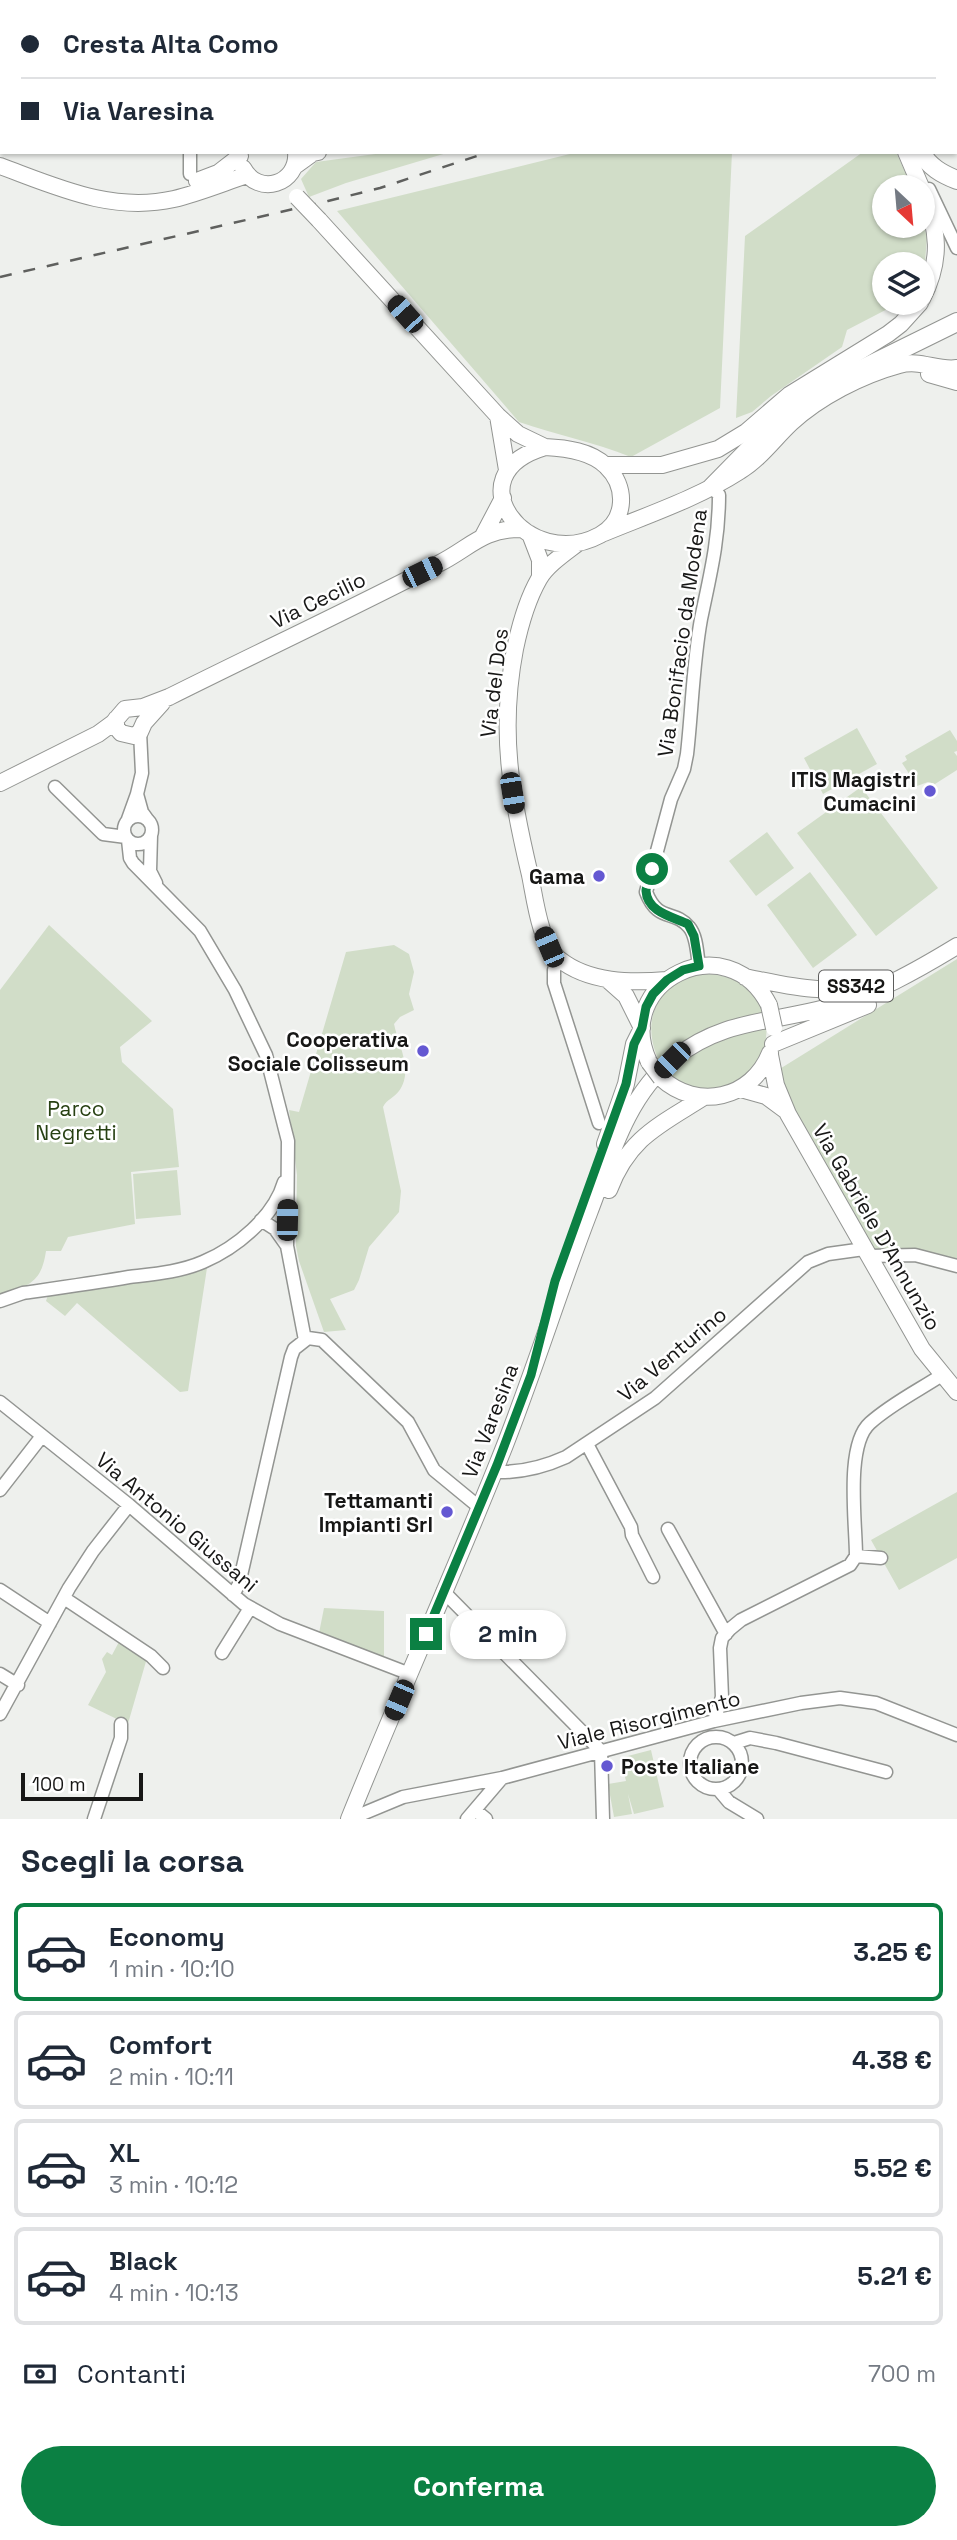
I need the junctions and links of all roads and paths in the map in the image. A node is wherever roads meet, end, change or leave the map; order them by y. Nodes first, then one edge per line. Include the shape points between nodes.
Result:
1 (190, 154) edge
2 (241, 154) edge
3 (311, 154) edge
4 (907, 154) edge
5 (913, 154) edge
6 (922, 154) edge
7 (0, 166) edge
8 (289, 170) edge
9 (190, 174) dead end
10 (247, 175) junction
11 (916, 175) edge
12 (957, 180) edge
13 (94, 198) junction
14 (935, 223) edge
15 (957, 248) edge
16 (935, 256) edge
17 (957, 307) edge
18 (909, 315) edge
19 (957, 322) edge
20 (957, 368) edge
21 (885, 370) junction
22 (827, 374) junction
23 (957, 382) edge
24 (498, 416) junction
25 (545, 447) junction
26 (606, 465) junction
27 (507, 470) junction
28 (712, 487) junction
29 (503, 498) junction
30 (525, 532) junction
31 (604, 533) junction
32 (483, 536) junction
33 (578, 543) junction
34 (540, 577) junction
35 (130, 725) junction
36 (0, 783) edge
37 (55, 787) dead end
38 (137, 794) junction
39 (147, 819) junction
40 (127, 821) junction
41 (94, 826) junction
42 (151, 835) junction
43 (127, 838) junction
44 (158, 887) junction
45 (957, 938) edge
46 (957, 946) edge
47 (957, 956) edge
48 (558, 958) junction
49 (699, 966) junction
50 (745, 976) junction
51 (608, 980) junction
52 (667, 980) junction
53 (642, 1028) junction
54 (772, 1042) junction
55 (741, 1089) junction
56 (704, 1097) junction
57 (788, 1114) junction
58 (599, 1123) dead end
59 (288, 1168) junction
60 (261, 1220) junction
61 (287, 1246) junction
62 (867, 1252) junction
63 (957, 1266) edge
64 (0, 1301) edge
65 (305, 1340) junction
66 (537, 1356) junction
67 (942, 1375) junction
68 (957, 1392) edge
69 (0, 1402) edge
70 (42, 1436) junction
71 (587, 1444) junction
72 (494, 1472) junction
73 (0, 1490) edge
74 (128, 1505) junction
75 (479, 1507) junction
76 (668, 1529) dead end
77 (856, 1556) junction
78 (881, 1558) dead end
79 (653, 1577) dead end
80 (0, 1590) edge
81 (443, 1591) junction
82 (233, 1595) junction
83 (64, 1598) junction
84 (250, 1608) junction
85 (50, 1623) junction
86 (726, 1634) junction
87 (222, 1653) dead end
88 (163, 1668) dead end
89 (410, 1674) junction
90 (0, 1675) edge
91 (18, 1685) junction
92 (0, 1714) edge
93 (714, 1721) junction
94 (121, 1724) dead end
95 (684, 1729) junction
96 (957, 1735) edge
97 (734, 1743) junction
98 (694, 1747) junction
99 (601, 1751) junction
100 (886, 1772) dead end
101 (502, 1778) junction
102 (718, 1790) junction
103 (471, 1814) edge
104 (94, 1819) edge
105 (350, 1819) edge
106 (486, 1819) edge
107 (603, 1819) edge
108 (757, 1819) edge

1 - 9 street
2 - 10 main road
2 - 13 main road via 218,173 188,184 159,192
3 - 8 main road
4 - 11 main road
5 - 15 street
6 - 12 highway via 942,174
7 - 13 main road
8 - 10 main road via 259,184
8 - 24 main road, bridge via 295,195
10 - 13 main road via 174,199 124,203
14 - 16 main road
17 - 22 highway
18 - 22 main road
19 - 28 highway via 814,392 774,424
20 - 21 main road, Via Cecilio via 909,363
21 - 23 main road
21 - 28 main road, Via Cecilio via 821,400 742,470
22 - 26 main road via 789,395 746,432 702,456 662,465
24 - 25 main road via 518,434
24 - 27 main road, Via Cecilio
25 - 26 main road via 583,453
25 - 27 main road via 524,455
26 - 31 main road via 621,498 618,517
27 - 29 main road, Via Cecilio
28 - 31 main road, Via Cecilio
28 - 49 street, Via Bonifacio da Modena via 719,495 719,525 701,620 687,754 646,892 651,905 662,914 688,924
29 - 30 main road via 509,516
29 - 32 main road, Via Cecilio
30 - 32 main road, Via Cecilio via 497,530
30 - 33 main road, Via Cecilio via 556,543
30 - 34 main road via 538,554
31 - 33 main road, Via Cecilio
32 - 35 main road, Via Cecilio via 440,564 169,697
33 - 34 main road, Via del Dos
34 - 48 main road, Via del Dos via 513,659 506,748 514,809 542,930
35 - 36 main road, Via Cecilio via 81,743
35 - 38 street via 142,773
37 - 41 street
38 - 39 street
38 - 40 street
39 - 40 street via 136,816
39 - 42 street
40 - 41 street via 112,831
40 - 43 street
41 - 43 street via 103,834
42 - 43 street via 143,843
42 - 44 street via 150,871
43 - 44 street via 133,863
44 - 59 street via 200,931 259,1039 288,1141
45 - 50 main road, SS342 via 895,973 844,989 792,988
46 - 66 main road, Via Varesina via 851,1001 733,1027 672,1060 641,1094 623,1126
47 - 54 main road, SS342 via 877,1001
48 - 51 main road
48 - 58 street via 554,983
49 - 50 main road via 721,967
49 - 52 main road
50 - 54 main road, bridge via 769,1005
51 - 52 main road
51 - 53 main road via 626,996
52 - 53 main road via 649,1002
53 - 56 main road, bridge via 643,1047 661,1078 683,1093
53 - 66 main road via 555,1281
54 - 55 main road via 756,1077
54 - 57 main road, Via Gabriele D'Annunzio via 776,1085
55 - 56 main road
55 - 57 main road, Via Gabriele D'Annunzio via 766,1096
56 - 66 main road via 660,1123 624,1160
57 - 62 main road, Via Gabriele D'Annunzio
59 - 60 street via 281,1191
59 - 61 street
60 - 61 street via 275,1229
60 - 64 street via 224,1251 201,1263 175,1271 23,1293
61 - 65 street
62 - 63 street, Via Venturino via 929,1257
62 - 67 main road, Via Gabriele D'Annunzio via 922,1349
62 - 71 street, Via Venturino via 828,1254 808,1262 655,1398
65 - 75 street via 322,1339 408,1422 434,1470
65 - 82 street via 291,1357
66 - 72 main road, Via Varesina
67 - 68 main road, Via Gabriele D'Annunzio
67 - 77 street via 869,1423 858,1441 854,1459
69 - 70 street, Via Antonio Giussani
70 - 73 street
70 - 74 street, Via Antonio Giussani
71 - 72 street, Via Venturino via 552,1463
71 - 79 street
72 - 75 main road, Via Varesina
74 - 82 street, Via Antonio Giussani
74 - 83 street
75 - 81 main road, Via Varesina
76 - 86 street
77 - 78 street
77 - 86 street via 850,1565 741,1620
80 - 85 street
81 - 89 main road, Via Varesina
81 - 99 street
82 - 84 street, Via Antonio Giussani
83 - 85 street
83 - 88 street
84 - 87 street
84 - 89 street, Via Antonio Giussani
85 - 91 street
86 - 93 street via 720,1648 722,1697
89 - 105 main road, Via Varesina
90 - 91 street
91 - 92 street
93 - 95 street, Viale Risorgimento
93 - 96 street, Viale Risorgimento via 839,1698 876,1703
94 - 104 street via 121,1738
95 - 98 street
95 - 99 street, Viale Risorgimento
97 - 98 street via 709,1737
97 - 100 street via 750,1738
97 - 102 street via 742,1759 739,1776
98 - 102 street via 689,1763 695,1780
99 - 101 street, Viale Risorgimento
99 - 107 street
101 - 103 street
101 - 105 street, Viale Risorgimento via 403,1797
102 - 108 street
103 - 106 street

